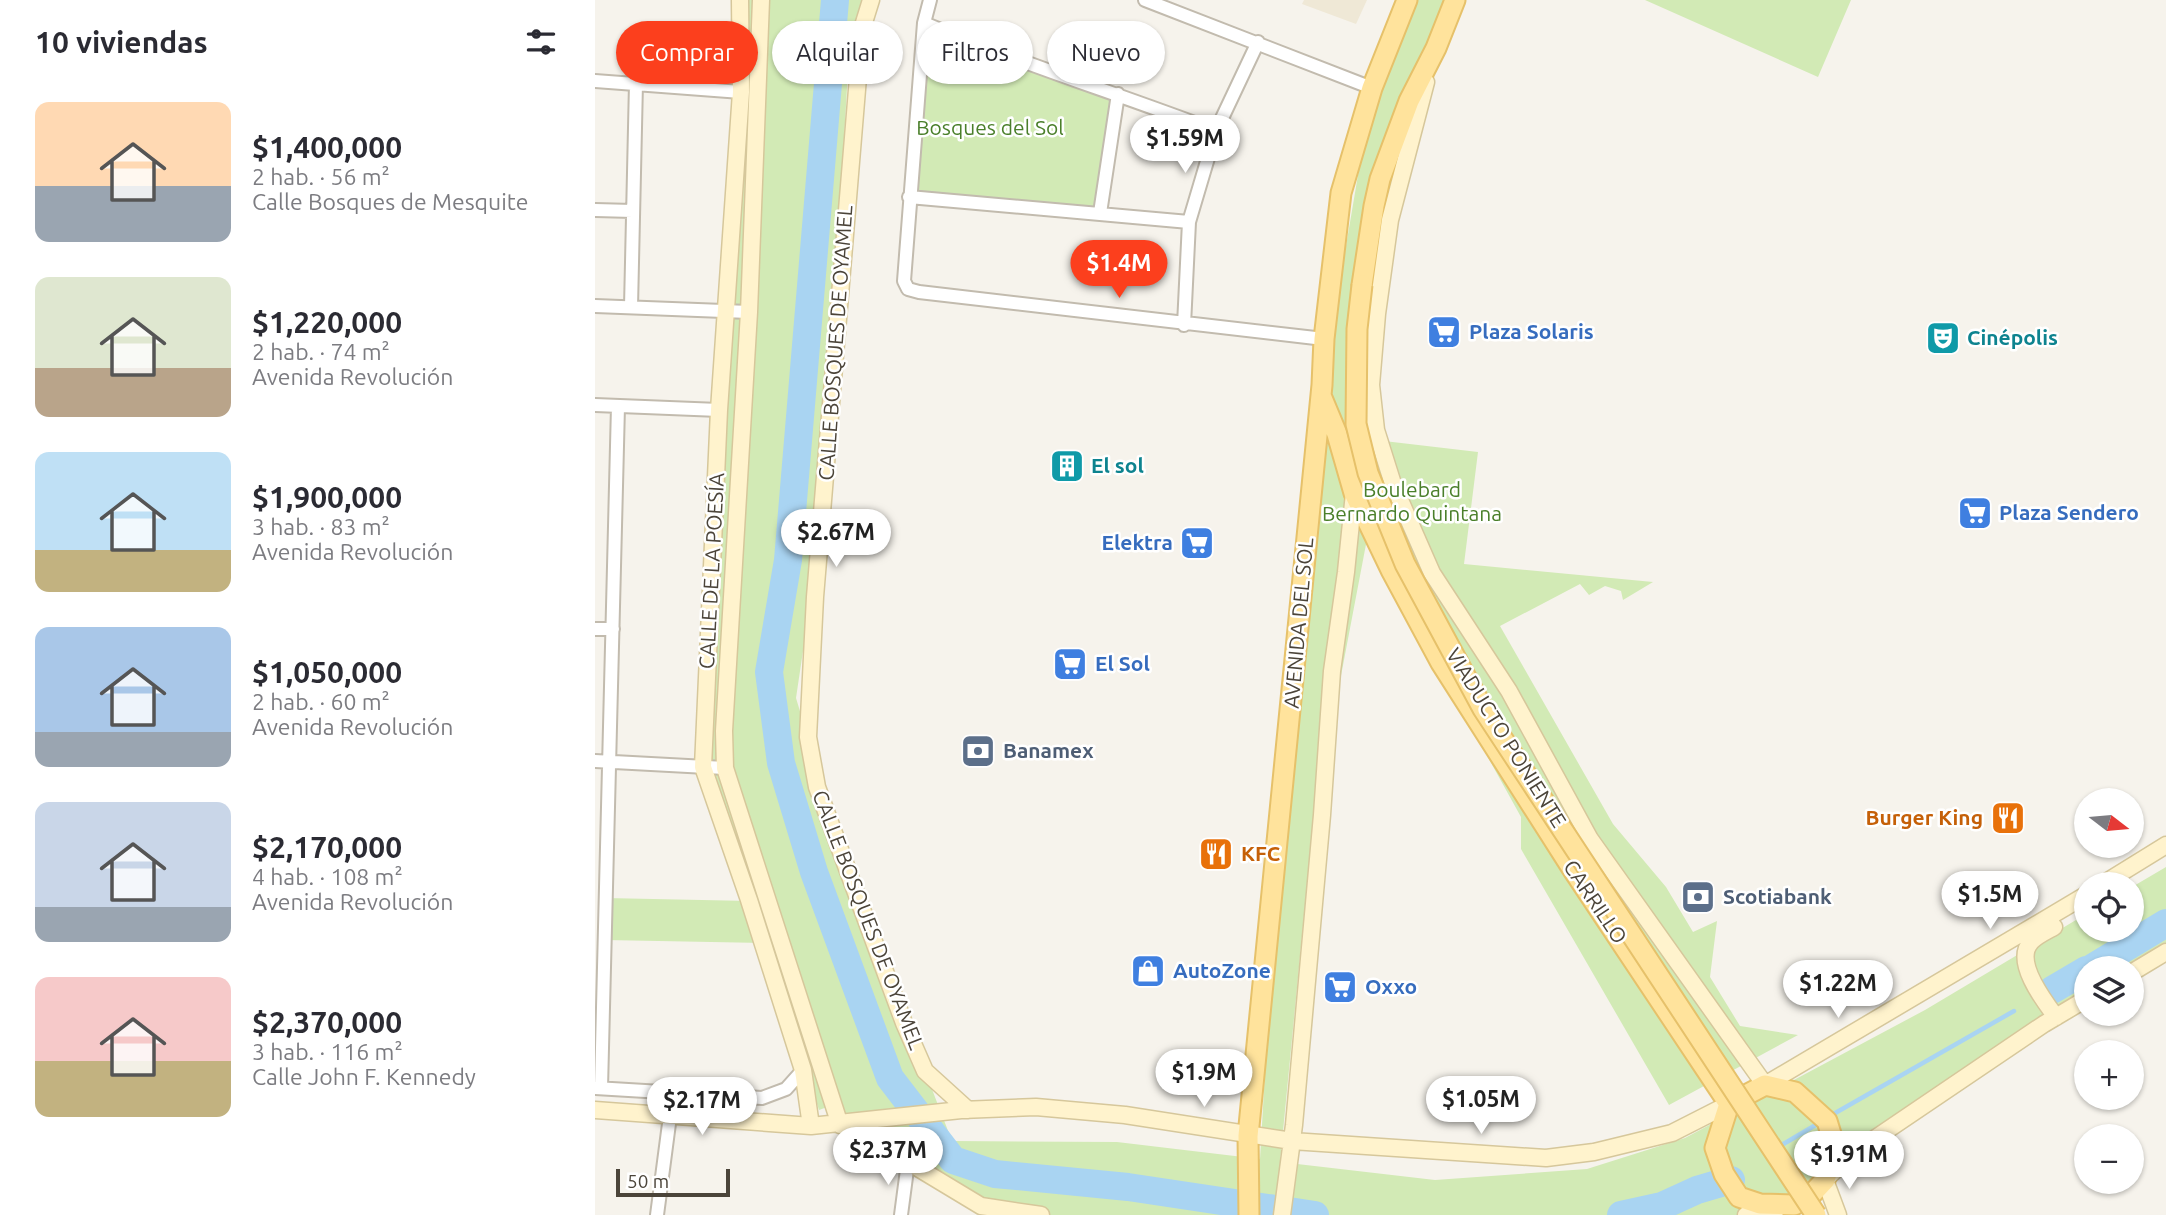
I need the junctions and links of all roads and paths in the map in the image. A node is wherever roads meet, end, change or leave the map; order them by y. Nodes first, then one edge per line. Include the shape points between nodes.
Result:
1 (740, 0) edge
2 (761, 0) edge
3 (871, 0) edge
4 (930, 0) edge
5 (1145, 0) edge
6 (1407, 0) edge
7 (1455, 0) edge
8 (925, 21) edge
9 (1258, 42) junction
10 (1436, 48) junction
11 (1033, 65) edge
12 (595, 81) edge
13 (616, 82) edge
14 (636, 84) edge
15 (648, 84) edge
16 (919, 84) edge
17 (1372, 88) junction
18 (741, 92) junction
19 (1118, 94) junction
20 (1216, 131) junction
21 (909, 197) junction
22 (595, 210) edge
23 (633, 211) junction
24 (1100, 212) junction
25 (1189, 222) junction
26 (595, 306) edge
27 (631, 307) junction
28 (727, 311) junction
29 (749, 312) junction
30 (1184, 325) junction
31 (1324, 340) junction
32 (1321, 396) junction
33 (595, 405) edge
34 (618, 406) junction
35 (719, 410) junction
36 (1354, 493) junction
37 (595, 629) edge
38 (613, 629) junction
39 (595, 761) edge
40 (609, 761) junction
41 (703, 767) junction
42 (725, 768) junction
43 (2166, 845) edge
44 (2122, 872) edge
45 (2074, 902) edge
46 (2074, 915) edge
47 (2166, 952) edge
48 (2144, 965) edge
49 (599, 987) edge
50 (2074, 1004) edge
51 (2053, 1013) junction
52 (803, 1070) junction
53 (1765, 1085) junction
54 (598, 1088) edge
55 (1729, 1104) junction
56 (595, 1110) edge
57 (965, 1110) junction
58 (670, 1116) junction
59 (840, 1125) junction
60 (811, 1126) junction
61 (1248, 1136) junction
62 (1292, 1141) junction
63 (908, 1162) junction
64 (1825, 1180) junction
65 (981, 1210) edge
66 (1798, 1210) edge
67 (1249, 1211) edge
68 (1282, 1213) edge
69 (657, 1215) edge
70 (901, 1215) edge
71 (1041, 1215) edge
72 (1746, 1215) edge
73 (1816, 1215) edge
74 (1838, 1215) edge

1 - 18 street, CALLE DE LA POESÍA
2 - 29 street, CALLE DE LA POESÍA
3 - 57 street, CALLE BOSQUES DE OYAMEL via 862,29 841,263 808,737 817,787 904,1023 925,1071
4 - 8 street
5 - 9 street
6 - 17 main road, AVENIDA DEL SOL
7 - 10 main road
9 - 17 street
9 - 20 street
10 - 53 street via 1390,220 1371,385 1376,430 1393,484 1432,573 1509,691 1590,839
10 - 73 main road, VIADUCTO PONIENTE, bridge via 1409,102 1380,179 1361,285 1356,424 1368,473 1405,565 1483,709
11 - 19 street
12 - 13 street
14 - 23 street
15 - 18 street
16 - 21 street
17 - 31 main road, AVENIDA DEL SOL via 1341,193
18 - 28 street, CALLE DE LA POESÍA
19 - 20 street
19 - 24 street
20 - 25 street
21 - 24 street
21 - 30 street via 904,281 908,289
22 - 23 street
23 - 27 street
24 - 25 street
25 - 30 street
26 - 27 street
27 - 28 street
28 - 29 street
28 - 35 street, CALLE DE LA POESÍA
29 - 42 street, CALLE DE LA POESÍA
30 - 31 street
31 - 32 main road, AVENIDA DEL SOL
32 - 36 main road, CARRILLO
32 - 61 main road, AVENIDA DEL SOL
33 - 34 street
34 - 35 street
34 - 38 street
35 - 41 street, CALLE DE LA POESÍA
36 - 55 main road, CARRILLO via 1441,663
36 - 62 street, AVENIDA DEL SOL via 1332,671
37 - 38 street
38 - 40 street
39 - 40 street
40 - 41 street
40 - 49 street
41 - 42 street
41 - 52 street, CALLE DE LA POESÍA
42 - 59 street, CALLE DE LA POESÍA
43 - 44 street
45 - 53 street
46 - 51 street via 2031,942 2025,953 2029,975
47 - 48 street
49 - 54 street
50 - 51 street
51 - 64 street via 1852,1154
52 - 54 street via 786,1089 762,1098
52 - 60 street, CALLE DE LA POESÍA
53 - 55 main road
53 - 64 main road via 1795,1092 1827,1121 1835,1151
55 - 62 street via 1672,1133 1546,1158
55 - 66 main road via 1715,1148 1724,1174 1739,1197
56 - 58 street
57 - 59 street
57 - 61 street via 1036,1107 1125,1115
58 - 60 street
58 - 69 street
59 - 60 street
59 - 63 street via 878,1139
61 - 62 street
61 - 67 main road, AVENIDA DEL SOL
62 - 68 street, AVENIDA DEL SOL
63 - 65 street
63 - 70 street
64 - 66 main road
64 - 74 street
65 - 71 street
66 - 72 street

